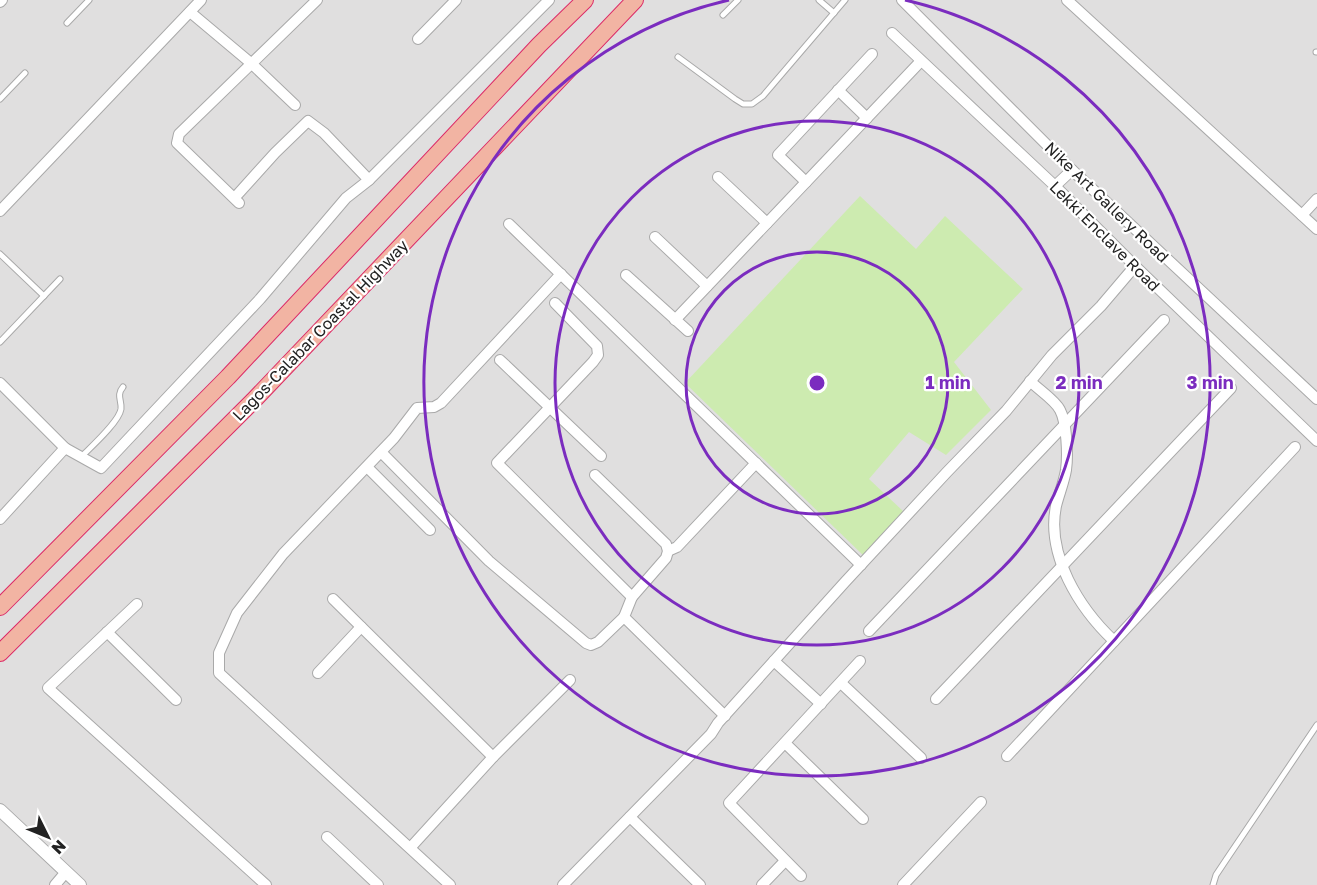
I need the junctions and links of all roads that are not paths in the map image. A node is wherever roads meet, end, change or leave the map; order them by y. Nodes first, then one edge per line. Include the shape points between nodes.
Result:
1 (89, 0) edge
2 (201, 0) edge
3 (317, 0) edge
4 (456, 0) edge
5 (549, 0) edge
6 (585, 0) edge
7 (634, 0) edge
8 (738, 0) edge
9 (819, 0) edge
10 (845, 0) edge
11 (902, 0) edge
12 (1067, 0) edge
13 (190, 12) junction
14 (834, 13) junction
15 (723, 15) dead end
16 (67, 23) dead end
17 (892, 33) dead end
18 (418, 39) dead end
19 (872, 54) dead end
20 (678, 57) dead end
21 (921, 61) junction
22 (252, 64) junction
23 (25, 73) dead end
24 (838, 90) junction
25 (0, 99) edge
26 (295, 105) dead end
27 (867, 118) junction
28 (1072, 170) junction
29 (717, 177) dead end
30 (369, 180) junction
31 (806, 182) junction
32 (1055, 186) junction
33 (1317, 199) edge
34 (0, 211) edge
35 (1302, 215) junction
36 (767, 223) junction
37 (509, 224) dead end
38 (1317, 229) edge
39 (655, 237) dead end
40 (0, 254) edge
41 (1135, 266) junction
42 (561, 274) junction
43 (626, 275) dead end
44 (60, 279) dead end
45 (707, 286) junction
46 (44, 296) junction
47 (555, 303) dead end
48 (675, 320) junction
49 (1164, 320) dead end
50 (688, 331) dead end
51 (0, 342) edge
52 (500, 360) dead end
53 (1030, 381) junction
54 (0, 383) edge
55 (123, 387) dead end
56 (1231, 388) dead end
57 (1317, 399) edge
58 (551, 408) junction
59 (1065, 426) junction
60 (1317, 441) edge
61 (1295, 447) dead end
62 (65, 448) junction
63 (381, 453) junction
64 (601, 456) dead end
65 (81, 457) junction
66 (756, 463) junction
67 (367, 466) junction
68 (595, 475) dead end
69 (0, 519) edge
70 (430, 531) dead end
71 (668, 551) junction
72 (1062, 564) junction
73 (861, 565) junction
74 (632, 597) junction
75 (333, 599) dead end
76 (137, 604) dead end
77 (0, 607) edge
78 (624, 617) junction
79 (361, 627) junction
80 (868, 631) dead end
81 (107, 632) junction
82 (1114, 640) junction
83 (0, 653) edge
84 (774, 661) junction
85 (860, 661) dead end
86 (318, 673) dead end
87 (570, 680) dead end
88 (841, 683) junction
89 (936, 699) dead end
90 (176, 700) dead end
91 (821, 704) junction
92 (725, 716) junction
93 (1317, 724) edge
94 (784, 743) junction
95 (1006, 756) dead end
96 (494, 757) junction
97 (921, 758) dead end
98 (981, 802) dead end
99 (0, 810) edge
100 (630, 817) junction
101 (863, 819) dead end
102 (327, 837) dead end
103 (411, 848) junction
104 (785, 861) junction
105 (66, 872) junction
106 (801, 876) dead end
107 (55, 885) edge
108 (80, 885) edge
109 (266, 885) edge
110 (378, 885) edge
111 (450, 885) edge
112 (563, 885) edge
113 (700, 885) edge
114 (762, 885) edge
115 (903, 885) edge
116 (1213, 885) edge

1 - 16 lane
2 - 13 street
3 - 22 street
4 - 18 street
5 - 30 street
6 - 77 highway, Lagos-Calabar Coastal Highway via 228,376
7 - 83 highway, Lagos-Calabar Coastal Highway via 253,401
8 - 15 lane
9 - 14 lane
10 - 14 lane
11 - 28 street, Nike Art Gallery Road
12 - 35 street
13 - 22 street
13 - 34 street
14 - 20 lane via 752,104 735,99
17 - 21 street, Lekki Enclave Road
19 - 24 street
21 - 27 street
21 - 32 street, Lekki Enclave Road
22 - 26 street
22 - 30 street via 180,134 177,143 238,198 308,121
23 - 25 lane
24 - 27 street
24 - 31 street via 778,155
27 - 31 street
28 - 32 street
28 - 57 street, Nike Art Gallery Road
29 - 36 street
30 - 65 street via 346,198 260,299 101,468
31 - 36 street
32 - 41 street, Lekki Enclave Road
33 - 35 street
35 - 38 street
36 - 45 street
37 - 42 street
39 - 45 street
40 - 46 lane
41 - 53 street
41 - 60 street, Lekki Enclave Road
42 - 63 street via 441,403 417,408
42 - 66 street
43 - 48 street
44 - 46 lane
45 - 48 street
46 - 51 lane
47 - 58 street via 598,349 593,362
48 - 50 street
49 - 59 street
52 - 58 street
53 - 59 street via 1060,409
53 - 73 street
54 - 62 street
55 - 65 lane via 116,420
56 - 72 street
58 - 64 street
58 - 74 street via 497,463
59 - 72 street via 1066,469 1056,508 1054,539
59 - 80 street
61 - 82 street
62 - 65 street
62 - 69 street
63 - 67 street
63 - 78 street via 489,561 586,643 598,642
66 - 71 street via 677,547
66 - 73 street
67 - 70 street
67 - 103 street via 282,554 237,613 219,653 219,673
68 - 71 street via 666,544
71 - 74 street
72 - 82 street via 1083,603
72 - 89 street
73 - 84 street
74 - 78 street
75 - 79 street
76 - 81 street
78 - 92 street
79 - 86 street
79 - 96 street
81 - 90 street
81 - 109 street via 48,688
82 - 95 street
84 - 91 street
84 - 92 street
85 - 88 street
87 - 96 street
88 - 91 street
88 - 97 street
91 - 94 street
92 - 100 street
93 - 116 lane
94 - 101 street
94 - 104 street via 729,803
96 - 103 street
98 - 115 street
99 - 105 street
100 - 112 street
100 - 113 street
102 - 110 street
103 - 111 street
104 - 106 street
104 - 114 street
105 - 107 street
105 - 108 street

